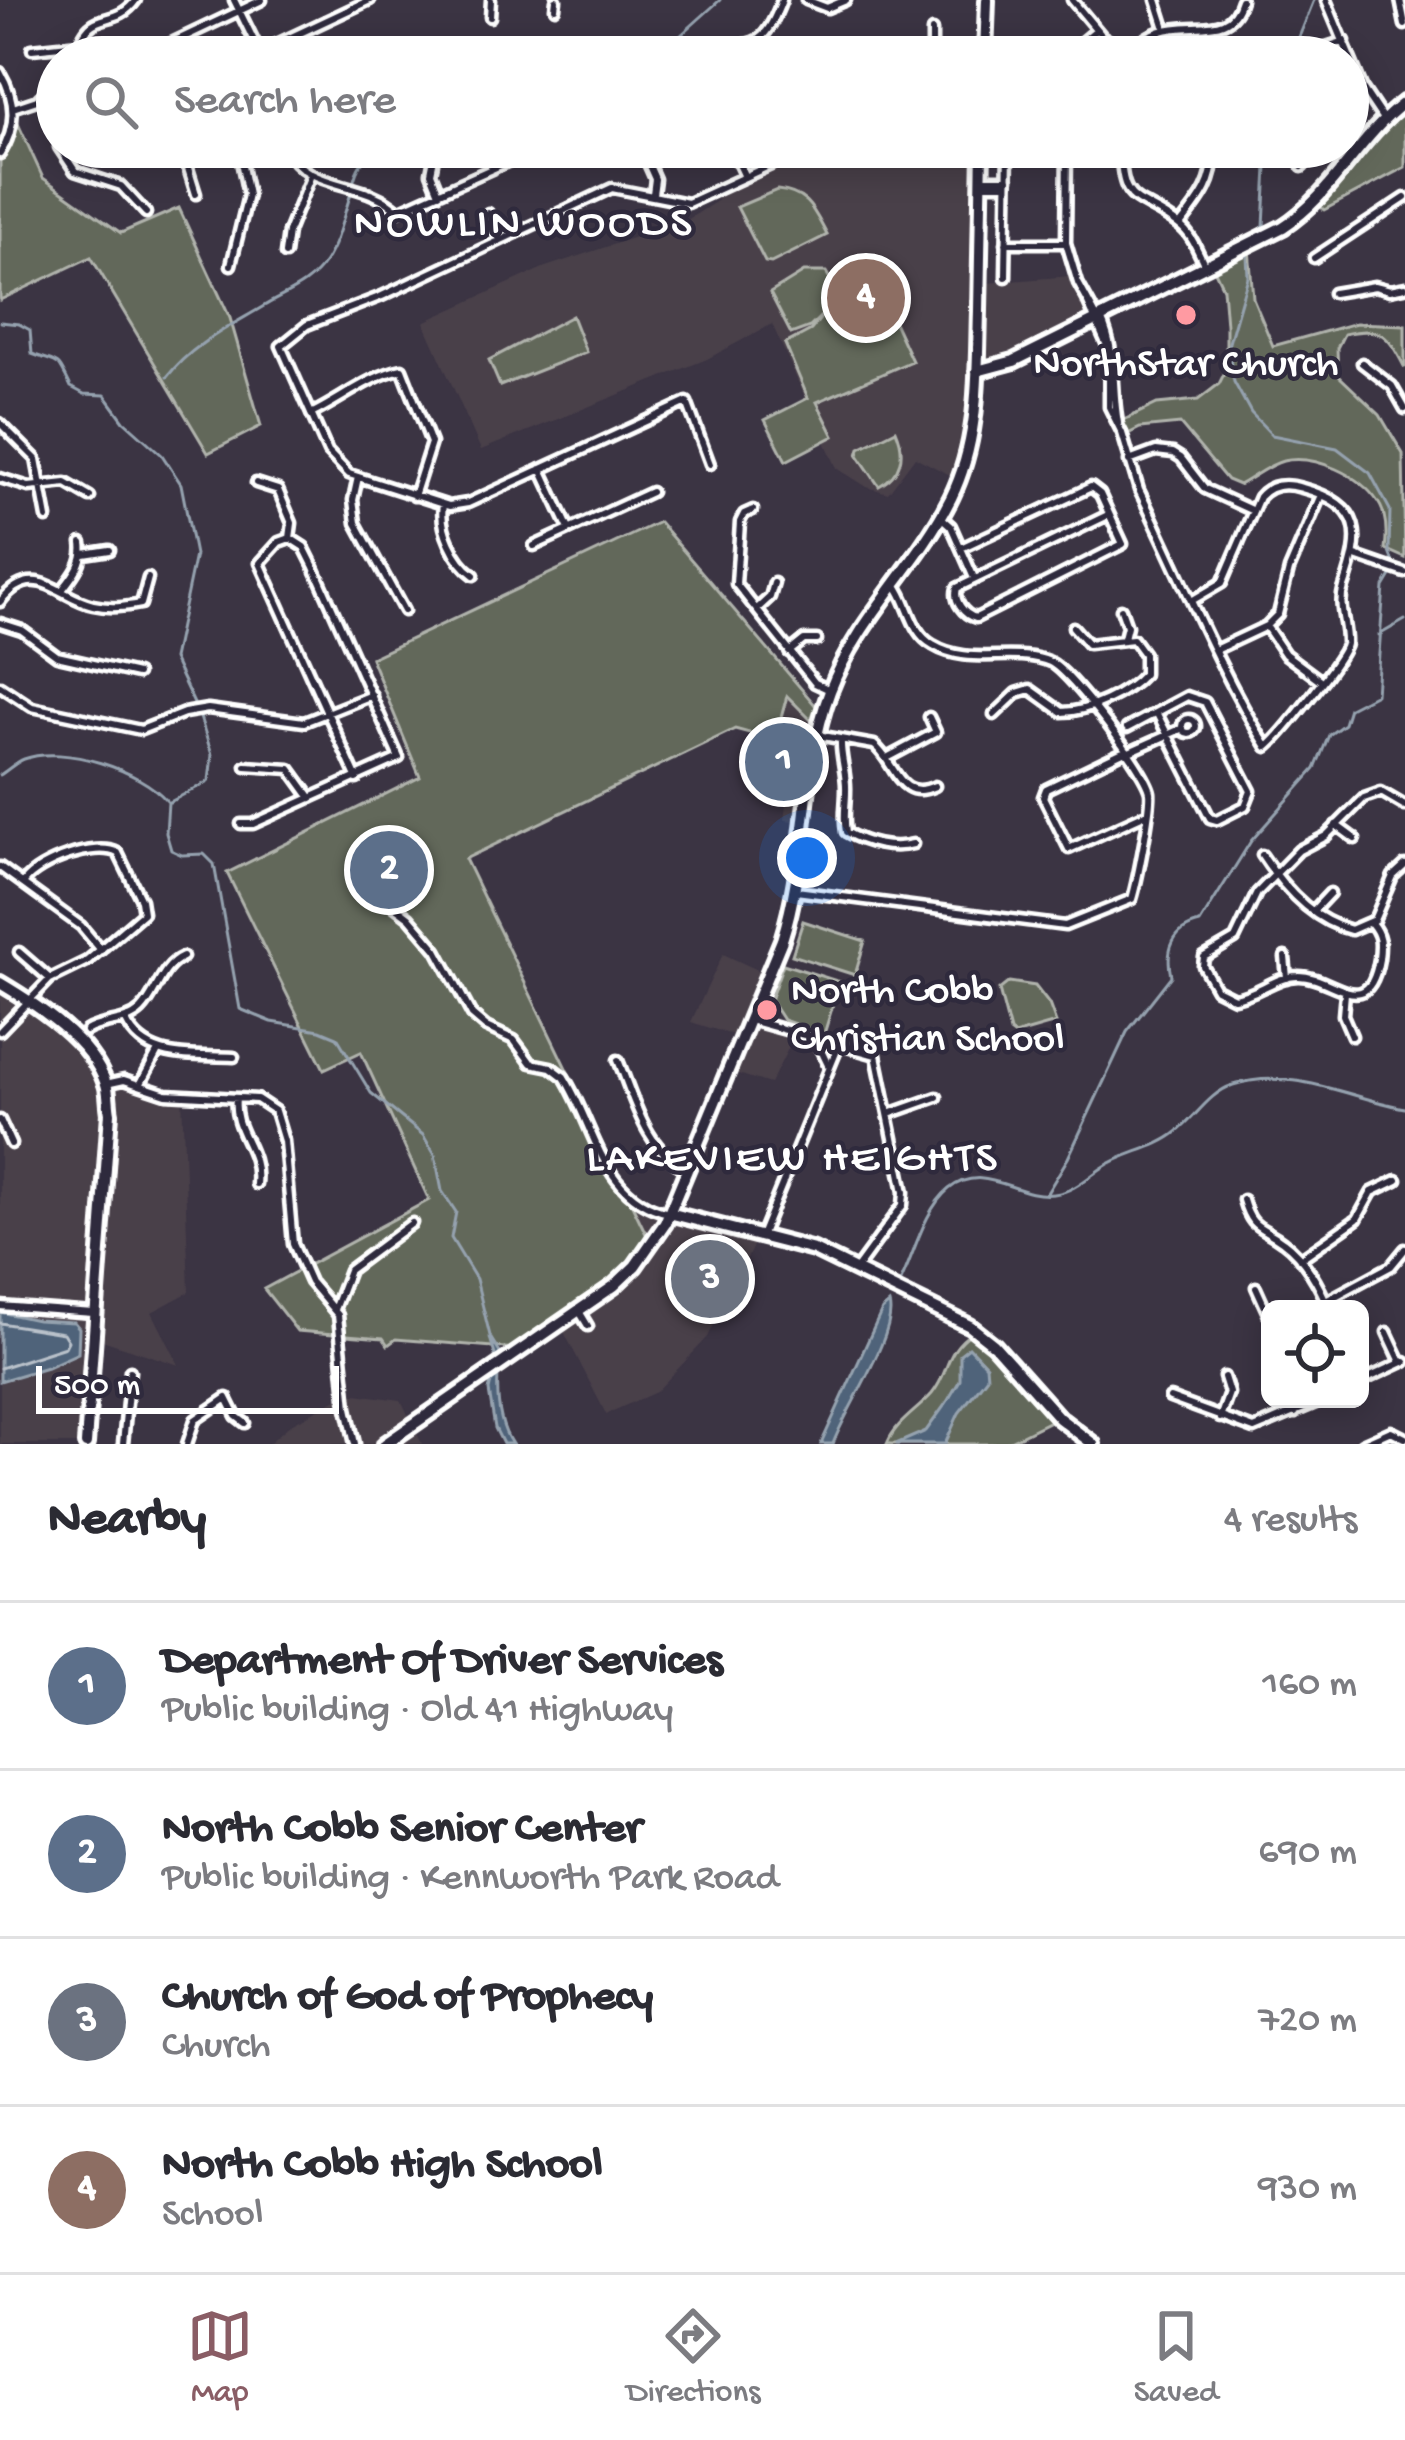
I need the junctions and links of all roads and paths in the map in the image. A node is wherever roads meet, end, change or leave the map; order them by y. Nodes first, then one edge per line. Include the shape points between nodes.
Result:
1 (136, 0) edge
2 (234, 0) edge
3 (262, 0) edge
4 (370, 0) edge
5 (491, 0) edge
6 (782, 0) edge
7 (806, 0) edge
8 (846, 0) edge
9 (987, 0) edge
10 (1072, 0) edge
11 (1156, 0) edge
12 (1241, 0) edge
13 (1326, 0) edge
14 (1400, 0) edge
15 (239, 11) junction
16 (1403, 14) edge
17 (490, 17) dead end
18 (1164, 25) junction
19 (1405, 25) edge
20 (1096, 30) junction
21 (932, 31) dead end
22 (82, 36) edge
23 (186, 36) edge
24 (252, 36) edge
25 (299, 36) edge
26 (765, 36) edge
27 (932, 36) edge
28 (986, 36) edge
29 (1089, 36) edge
30 (1104, 36) edge
31 (1144, 36) edge
32 (1343, 36) edge
33 (32, 49) dead end
34 (36, 49) edge
35 (0, 72) edge
36 (36, 99) edge
37 (1369, 99) edge
38 (1405, 102) edge
39 (13, 108) junction
40 (1383, 119) junction
41 (1369, 136) edge
42 (0, 154) edge
43 (73, 168) edge
44 (188, 168) edge
45 (243, 168) edge
46 (301, 168) edge
47 (432, 168) edge
48 (494, 168) edge
49 (649, 168) edge
50 (741, 168) edge
51 (764, 168) edge
52 (982, 168) edge
53 (1008, 168) edge
54 (1066, 168) edge
55 (1122, 168) edge
56 (1214, 168) edge
57 (1342, 168) edge
58 (311, 175) junction
59 (745, 177) junction
60 (1008, 181) junction
61 (982, 182) junction
62 (439, 193) junction
63 (196, 194) dead end
64 (653, 195) junction
65 (1405, 198) edge
66 (146, 213) dead end
67 (488, 213) dead end
68 (1180, 225) junction
69 (500, 240) junction
70 (1006, 243) junction
71 (1066, 243) junction
72 (285, 254) dead end
73 (1314, 258) dead end
74 (231, 265) dead end
75 (1205, 266) junction
76 (1006, 277) dead end
77 (1405, 287) edge
78 (1333, 292) dead end
79 (1098, 320) junction
80 (1362, 364) dead end
81 (977, 370) junction
82 (1405, 410) edge
83 (310, 414) junction
84 (0, 423) edge
85 (1129, 461) junction
86 (710, 464) dead end
87 (542, 470) junction
88 (358, 477) junction
89 (0, 478) edge
90 (256, 484) dead end
91 (43, 486) junction
92 (651, 491) dead end
93 (1321, 495) junction
94 (414, 496) junction
95 (90, 497) dead end
96 (443, 505) junction
97 (753, 510) dead end
98 (1253, 511) junction
99 (1108, 515) junction
100 (941, 517) junction
101 (47, 518) dead end
102 (569, 529) junction
103 (290, 538) junction
104 (82, 544) dead end
105 (534, 546) dead end
106 (961, 548) junction
107 (110, 550) dead end
108 (84, 554) junction
109 (1356, 556) junction
110 (1405, 573) edge
111 (474, 575) dead end
112 (148, 578) dead end
113 (974, 578) junction
114 (774, 583) dead end
115 (895, 584) junction
116 (62, 590) junction
117 (1193, 600) junction
118 (0, 602) edge
119 (1121, 609) dead end
120 (755, 610) junction
121 (404, 611) dead end
122 (0, 623) edge
123 (1266, 626) junction
124 (1073, 627) dead end
125 (1124, 638) junction
126 (817, 640) dead end
127 (1217, 649) junction
128 (789, 652) junction
129 (137, 674) dead end
130 (1320, 680) junction
131 (0, 686) edge
132 (830, 691) junction
133 (372, 694) junction
134 (1092, 705) junction
135 (327, 713) junction
136 (1157, 714) junction
137 (994, 715) dead end
138 (929, 717) dead end
139 (1127, 728) dead end
140 (1183, 728) dead end
141 (817, 734) junction
142 (1167, 735) junction
143 (841, 740) junction
144 (1126, 752) junction
145 (886, 758) junction
146 (246, 766) dead end
147 (356, 779) junction
148 (935, 786) dead end
149 (312, 799) junction
150 (1405, 806) edge
151 (1148, 813) junction
152 (241, 824) dead end
153 (1336, 825) junction
154 (1355, 838) dead end
155 (913, 844) dead end
156 (1262, 855) dead end
157 (1405, 865) edge
158 (0, 867) edge
159 (1276, 877) junction
160 (24, 882) junction
161 (796, 892) junction
162 (1330, 893) dead end
163 (389, 902) dead end
164 (1314, 910) junction
165 (1371, 923) junction
166 (101, 950) junction
167 (20, 952) dead end
168 (183, 957) dead end
169 (1285, 957) dead end
170 (1287, 978) junction
171 (50, 980) junction
172 (0, 983) edge
173 (1346, 993) junction
174 (29, 1000) junction
175 (125, 1020) junction
176 (750, 1020) junction
177 (0, 1031) edge
178 (86, 1031) dead end
179 (1352, 1036) dead end
180 (815, 1038) junction
181 (839, 1045) junction
182 (158, 1052) junction
183 (234, 1058) dead end
184 (618, 1060) dead end
185 (830, 1069) junction
186 (106, 1084) junction
187 (140, 1086) junction
188 (937, 1097) dead end
189 (236, 1098) junction
190 (889, 1114) junction
191 (0, 1120) edge
192 (11, 1144) dead end
193 (687, 1170) junction
194 (1397, 1180) dead end
195 (256, 1184) dead end
196 (1243, 1200) dead end
197 (669, 1213) junction
198 (412, 1223) dead end
199 (760, 1237) junction
200 (1405, 1249) edge
201 (1300, 1259) junction
202 (857, 1268) junction
203 (1256, 1287) dead end
204 (1262, 1300) edge
205 (1324, 1300) edge
206 (1335, 1300) edge
207 (0, 1306) edge
208 (335, 1307) junction
209 (579, 1311) junction
210 (96, 1313) junction
211 (588, 1326) dead end
212 (1388, 1332) dead end
213 (1403, 1361) edge
214 (130, 1370) dead end
215 (1224, 1377) dead end
216 (1369, 1378) edge
217 (1170, 1398) dead end
218 (1293, 1408) edge
219 (1307, 1408) edge
220 (1295, 1414) junction
221 (1220, 1418) junction
222 (245, 1423) dead end
223 (1405, 1438) edge
224 (86, 1444) edge
225 (123, 1444) edge
226 (188, 1444) edge
227 (355, 1444) edge
228 (385, 1444) edge
229 (1093, 1444) edge
230 (1363, 1444) edge

1 - 22 street
2 - 15 street
3 - 15 street
4 - 25 street
5 - 17 street
6 - 26 street
7 - 8 street via 827,8
9 - 28 main road
10 - 20 street
11 - 18 street
12 - 18 street via 1224,23
13 - 32 street
14 - 16 street
15 - 23 street
15 - 24 street
16 - 19 street
18 - 31 street
20 - 29 street
20 - 30 street
21 - 27 street
33 - 34 street
35 - 39 street
36 - 39 street
37 - 40 street
38 - 40 main road
39 - 42 street
40 - 41 main road
43 - 66 street via 122,186
44 - 63 street
45 - 74 street via 247,206
46 - 58 street
47 - 62 street
48 - 62 street
49 - 64 street
50 - 59 street
51 - 59 street
52 - 61 main road
53 - 60 street
54 - 71 street
55 - 68 street via 1131,198
56 - 68 street
57 - 75 main road via 1307,210
58 - 62 street via 376,194 395,210
58 - 72 street
59 - 64 street via 688,203
60 - 61 street
60 - 70 street
61 - 81 main road
64 - 69 street via 612,188
65 - 73 street
67 - 69 street
68 - 75 street
69 - 83 street via 289,338 283,354
70 - 71 street
70 - 76 street
71 - 79 street
75 - 79 main road
77 - 78 street
79 - 81 main road
79 - 85 street via 1114,350 1112,395
80 - 82 street via 1392,386
81 - 100 main road via 971,442
83 - 88 street via 328,452
83 - 94 street via 402,369 431,442
84 - 91 street via 36,459
85 - 98 street via 1168,451 1205,489
85 - 117 street
86 - 87 street via 687,402
87 - 96 street via 468,503
87 - 102 street
88 - 94 street
88 - 121 street via 353,515
89 - 91 street
90 - 103 street via 278,490
91 - 95 street via 65,483
91 - 101 street
92 - 102 street
93 - 98 street via 1278,486 1261,494
93 - 109 street via 1346,510
93 - 123 street via 1281,606
94 - 96 street
96 - 111 street via 441,523
97 - 120 street via 740,522 735,577
98 - 117 street via 1222,583
99 - 106 street via 1088,487
99 - 113 street
99 - 113 street via 1120,548 976,618 965,614 955,592
100 - 106 street
100 - 115 main road
102 - 105 street
103 - 133 street via 304,547
103 - 135 street via 260,563
104 - 108 street
106 - 113 street
107 - 108 street
108 - 116 street
109 - 110 street
109 - 130 street via 1343,589 1345,650
112 - 116 street via 141,604 123,608
114 - 120 street
115 - 132 main road
115 - 134 street via 918,632 935,646 1049,662
116 - 118 street via 37,581
117 - 127 street
119 - 125 street
120 - 128 street
122 - 129 street via 57,656
123 - 127 street
123 - 130 street via 1285,654
124 - 125 street via 1088,644
125 - 134 street via 1144,654 1144,674
126 - 128 street
127 - 130 street via 1267,747 1294,723
128 - 132 street
131 - 135 street via 32,707 141,730 208,709 296,722
132 - 141 main road
133 - 135 street
133 - 147 street via 399,758
134 - 137 street via 1062,712 1030,689
134 - 144 street
135 - 147 street
136 - 139 street
136 - 142 street
136 - 142 street via 1187,696 1208,704 1251,791 1245,806 1210,818
138 - 145 street via 936,732
140 - 142 street
141 - 143 street
141 - 161 main road
142 - 144 street
143 - 145 street via 871,743
143 - 155 street via 846,832
144 - 151 street via 1145,777
144 - 151 street via 1042,797 1069,849
145 - 148 street via 904,786
146 - 149 street via 290,769
147 - 149 street
149 - 152 street
150 - 153 street via 1381,793 1364,797
151 - 161 street via 1132,899 1065,926
153 - 154 street
153 - 159 street
156 - 159 street
157 - 165 street
158 - 160 street
159 - 164 street
159 - 170 street via 1259,890 1235,939 1202,962 1213,986 1234,998
160 - 166 street
160 - 166 street via 34,869 84,853 118,853 143,914
161 - 176 main road
162 - 164 street
163 - 197 street via 437,950 476,1020 511,1038 526,1060 564,1077 627,1196
164 - 165 street via 1345,929
165 - 173 street via 1381,940 1375,976 1363,990
166 - 171 street
167 - 171 street
168 - 175 street
169 - 170 street
170 - 173 street
171 - 174 street
172 - 174 main road
173 - 179 street via 1343,1015
174 - 177 street
174 - 186 main road via 74,1040
175 - 178 street
175 - 182 street
176 - 180 street
176 - 193 main road
180 - 181 street
180 - 185 street
181 - 185 street
181 - 190 street via 876,1055
182 - 183 street
182 - 187 street
184 - 193 street via 654,1145
185 - 199 street
186 - 187 street
186 - 210 main road
187 - 189 street
188 - 190 street
189 - 195 street via 236,1117 258,1162
189 - 208 street via 266,1102 278,1117 293,1244 310,1282
190 - 202 street via 903,1205
191 - 192 street
193 - 197 main road
194 - 201 street via 1372,1192 1357,1219
196 - 201 street via 1255,1226
197 - 199 main road
197 - 209 main road via 629,1272
198 - 208 street via 349,1270
199 - 202 main road
200 - 206 street
201 - 205 street
202 - 229 main road via 982,1335
203 - 204 street
207 - 210 street
208 - 227 street
209 - 211 street
209 - 228 main road
210 - 224 main road
212 - 213 street
213 - 216 street
214 - 225 street
215 - 221 street
217 - 221 street
218 - 220 street
219 - 220 street
220 - 221 street via 1254,1430
222 - 226 street via 227,1399 195,1420
223 - 230 street via 1391,1431

